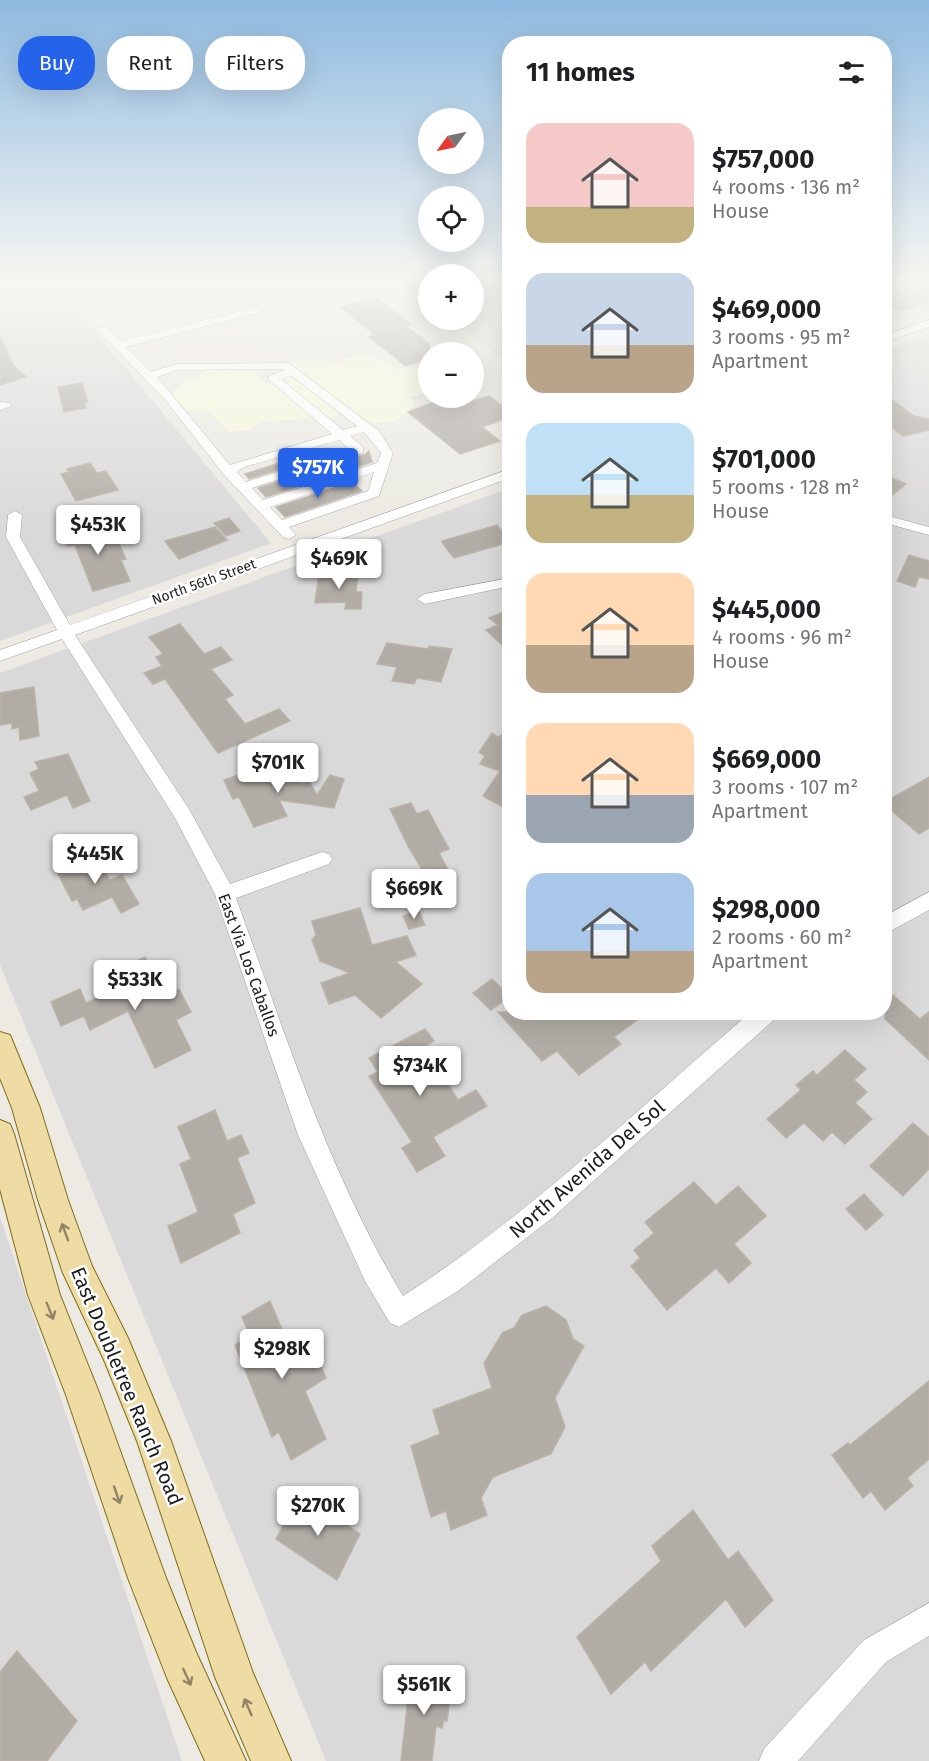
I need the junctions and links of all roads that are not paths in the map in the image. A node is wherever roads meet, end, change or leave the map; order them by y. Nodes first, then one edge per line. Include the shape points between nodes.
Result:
1 (136, 362) edge
2 (294, 371) junction
3 (149, 376) junction
4 (366, 427) junction
5 (341, 435) junction
6 (383, 465) junction
7 (229, 472) junction
8 (502, 476) edge
9 (243, 487) junction
10 (261, 505) junction
11 (15, 516) dead end
12 (892, 521) edge
13 (280, 525) junction
14 (929, 531) edge
15 (302, 548) junction
16 (502, 584) edge
17 (425, 599) dead end
18 (66, 632) junction
19 (0, 656) edge
20 (322, 859) dead end
21 (225, 894) junction
22 (929, 900) edge
23 (892, 922) edge
24 (758, 1020) edge
25 (1, 1052) edge
26 (0, 1134) edge
27 (399, 1314) joint
28 (929, 1618) edge
29 (226, 1761) edge
30 (271, 1761) edge
31 (776, 1761) edge

1 - 3 street
2 - 3 street via 285,365 176,367
2 - 4 street
2 - 5 street via 273,378
3 - 7 street
4 - 5 street
4 - 6 street via 387,453
5 - 7 street via 239,464
5 - 9 street via 358,450
6 - 10 street
6 - 13 street via 374,493
7 - 9 street
8 - 15 street, North 56th Street
9 - 10 street
10 - 13 street
11 - 18 street, East Via Los Caballos via 13,537
12 - 14 street
13 - 15 street
15 - 18 street, North 56th Street
16 - 17 street
18 - 19 street, North 56th Street
18 - 21 street, East Via Los Caballos via 182,814
20 - 21 street
21 - 27 street, East Via Los Caballos via 310,1135 374,1272
22 - 23 street
24 - 27 street, North Avenida Del Sol via 521,1228 436,1292
30 -> 25 main road, East Doubletree Ranch Road via 235,1677 154,1441 79,1273 26,1108
26 -> 29 main road via 44,1295 147,1578
28 - 31 street via 875,1651

